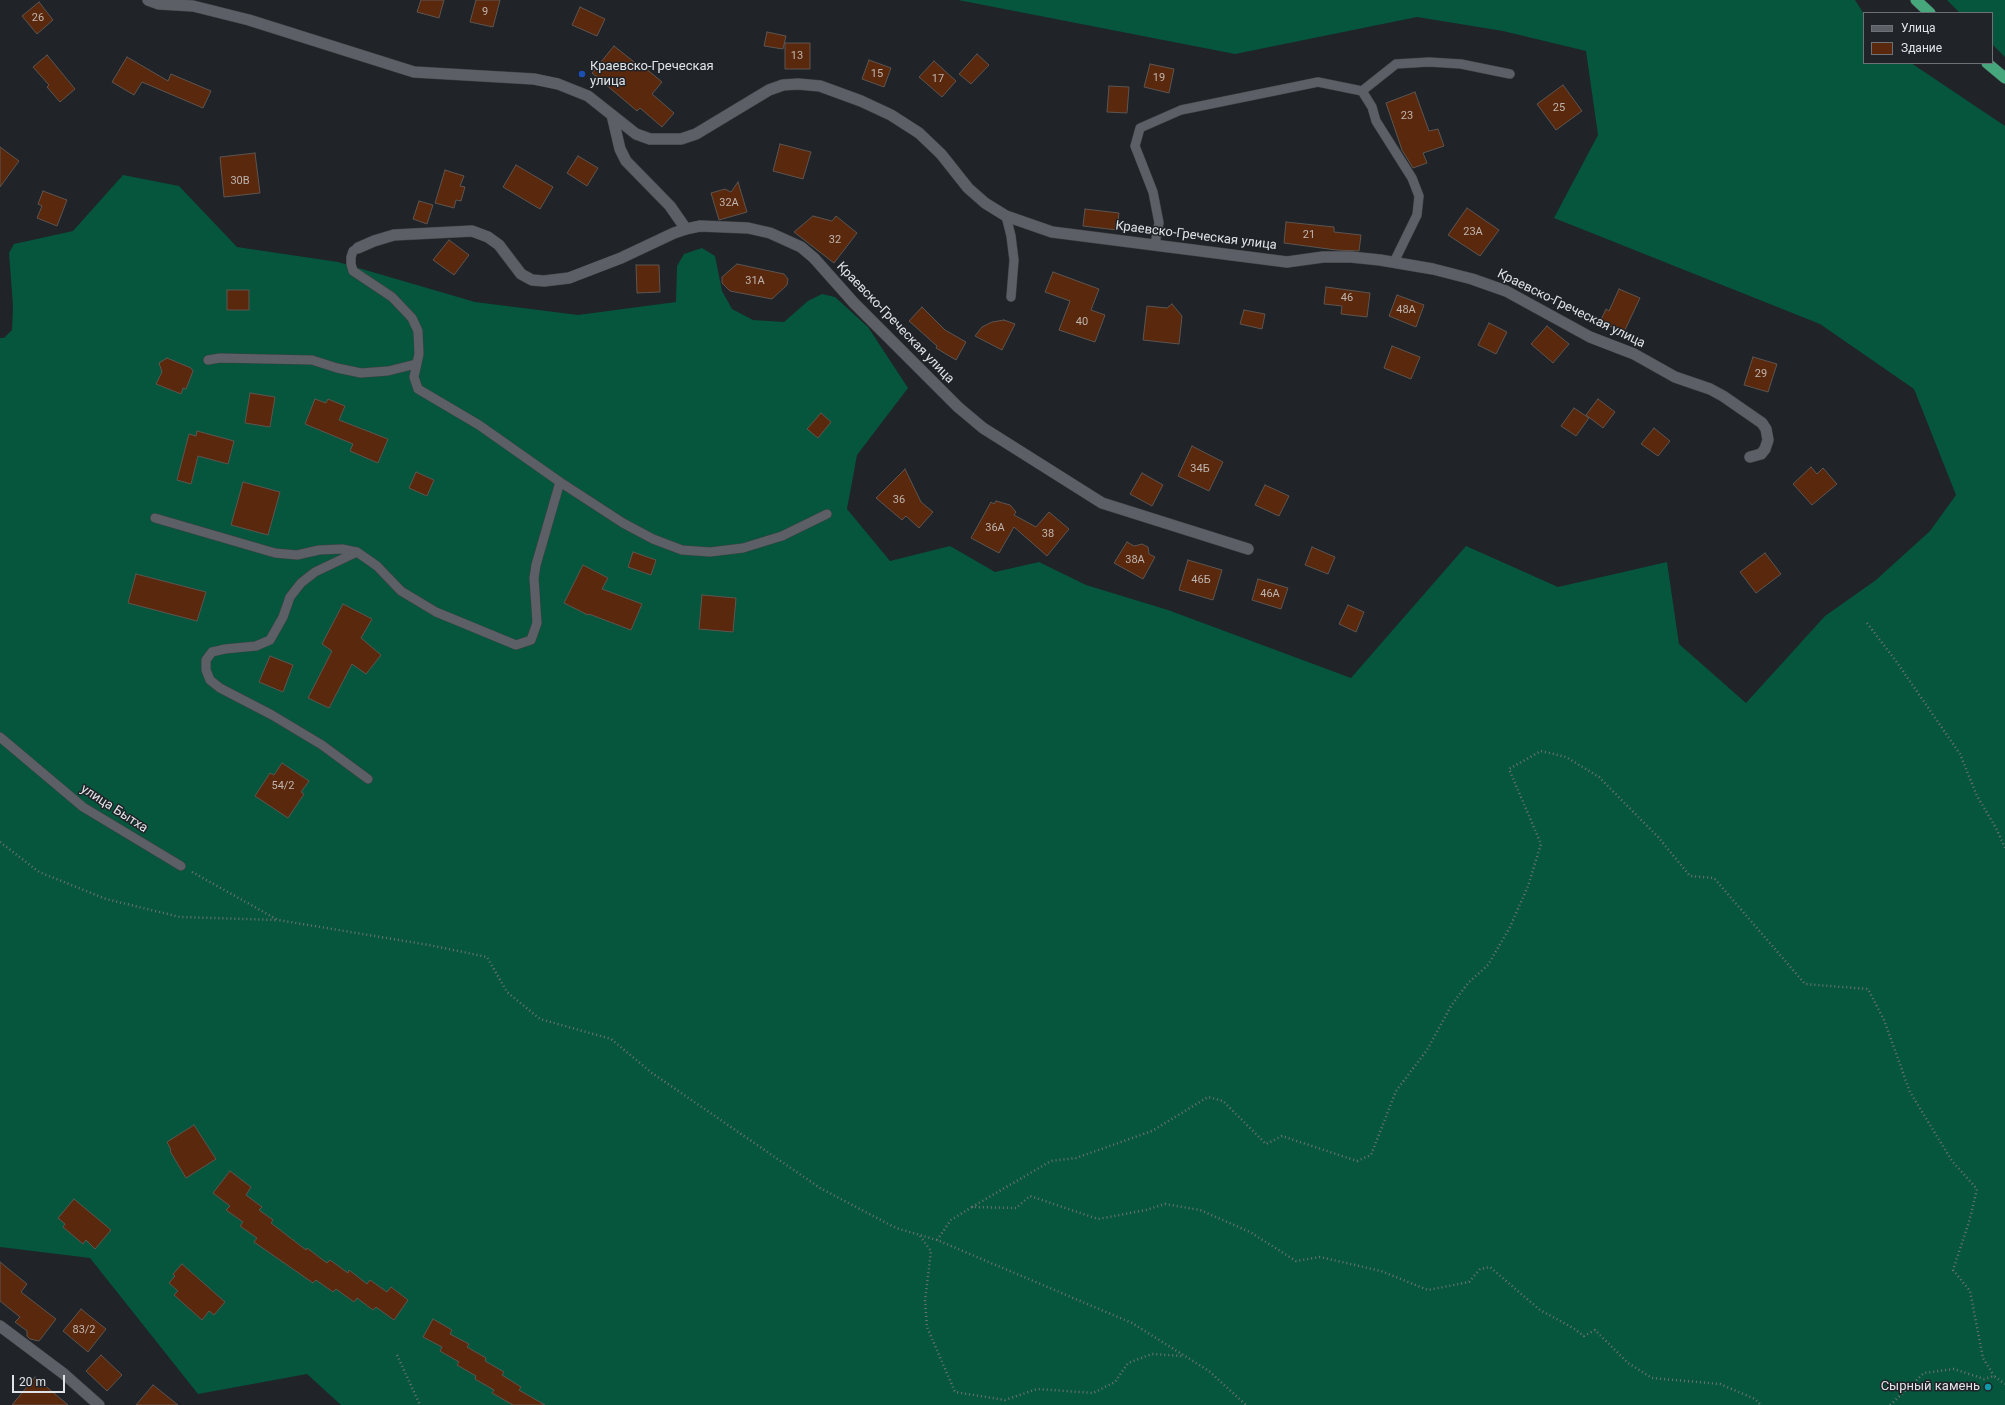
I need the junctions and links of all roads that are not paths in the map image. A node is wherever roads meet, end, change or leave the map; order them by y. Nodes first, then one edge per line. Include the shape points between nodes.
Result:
1 (148, 0) edge
2 (1916, 0) edge
3 (1929, 12) edge
4 (1988, 64) edge
5 (1510, 74) dead end
6 (2005, 78) edge
7 (1362, 91) junction
8 (612, 115) junction
9 (1006, 216) junction
10 (686, 229) junction
11 (1155, 244) junction
12 (358, 248) joint
13 (1394, 262) junction
14 (1011, 297) dead end
15 (208, 360) dead end
16 (416, 364) junction
17 (1750, 457) dead end
18 (560, 482) junction
19 (827, 514) dead end
20 (155, 518) dead end
21 (1248, 549) dead end
22 (357, 552) junction
23 (0, 737) edge
24 (368, 778) dead end
25 (181, 866) road end
26 (0, 1326) edge
27 (99, 1405) edge

1 - 8 street, Краевско-Греческая улица via 159,4 193,6 249,20 414,72 558,84 588,96
2 - 3 highway
4 - 6 highway
5 - 7 lane via 1461,64 1396,64
7 - 11 lane via 1318,82 1181,110 1140,128 1135,146 1153,192 1159,223
7 - 13 lane via 1372,107 1376,121 1412,178 1419,196 1417,215
8 - 9 street, Краевско-Греческая улица via 636,134 650,139 681,139 696,134 769,90 783,85 820,86 891,115 919,133 941,154 968,188 985,204
8 - 10 street via 626,161 670,206
9 - 11 street, Краевско-Греческая улица via 1052,232
9 - 14 lane via 1014,260
10 - 12 street, Краевско-Греческая улица via 569,278 544,281 532,280 521,274 499,245 488,237 472,231 394,236
10 - 21 street, Краевско-Греческая улица via 700,226 748,228 770,233 801,247 958,407 983,428 1102,503
11 - 13 street, Краевско-Греческая улица via 1287,262 1323,257
12 - 16 lane via 350,257 354,271 392,297 412,318 420,342
13 - 17 street, Краевско-Греческая улица via 1472,279 1506,291 1590,337 1634,354 1675,377 1723,396 1762,423 1766,429 1768,440 1765,449 1761,454
15 - 16 lane via 312,360 361,373 388,371
16 - 18 lane via 414,376 418,389 479,425
18 - 19 lane via 622,524 682,550 710,552 744,548 782,536
18 - 22 lane via 536,565 536,628 531,640 524,643 516,645 418,603 401,591 369,559
20 - 22 lane via 275,553 297,556 319,550 342,549
22 - 24 lane via 300,582 270,640 256,646 212,652 206,660 206,670 210,680 220,688 316,741
23 - 25 lane, улица Бытха via 83,807
26 - 27 street via 64,1374

